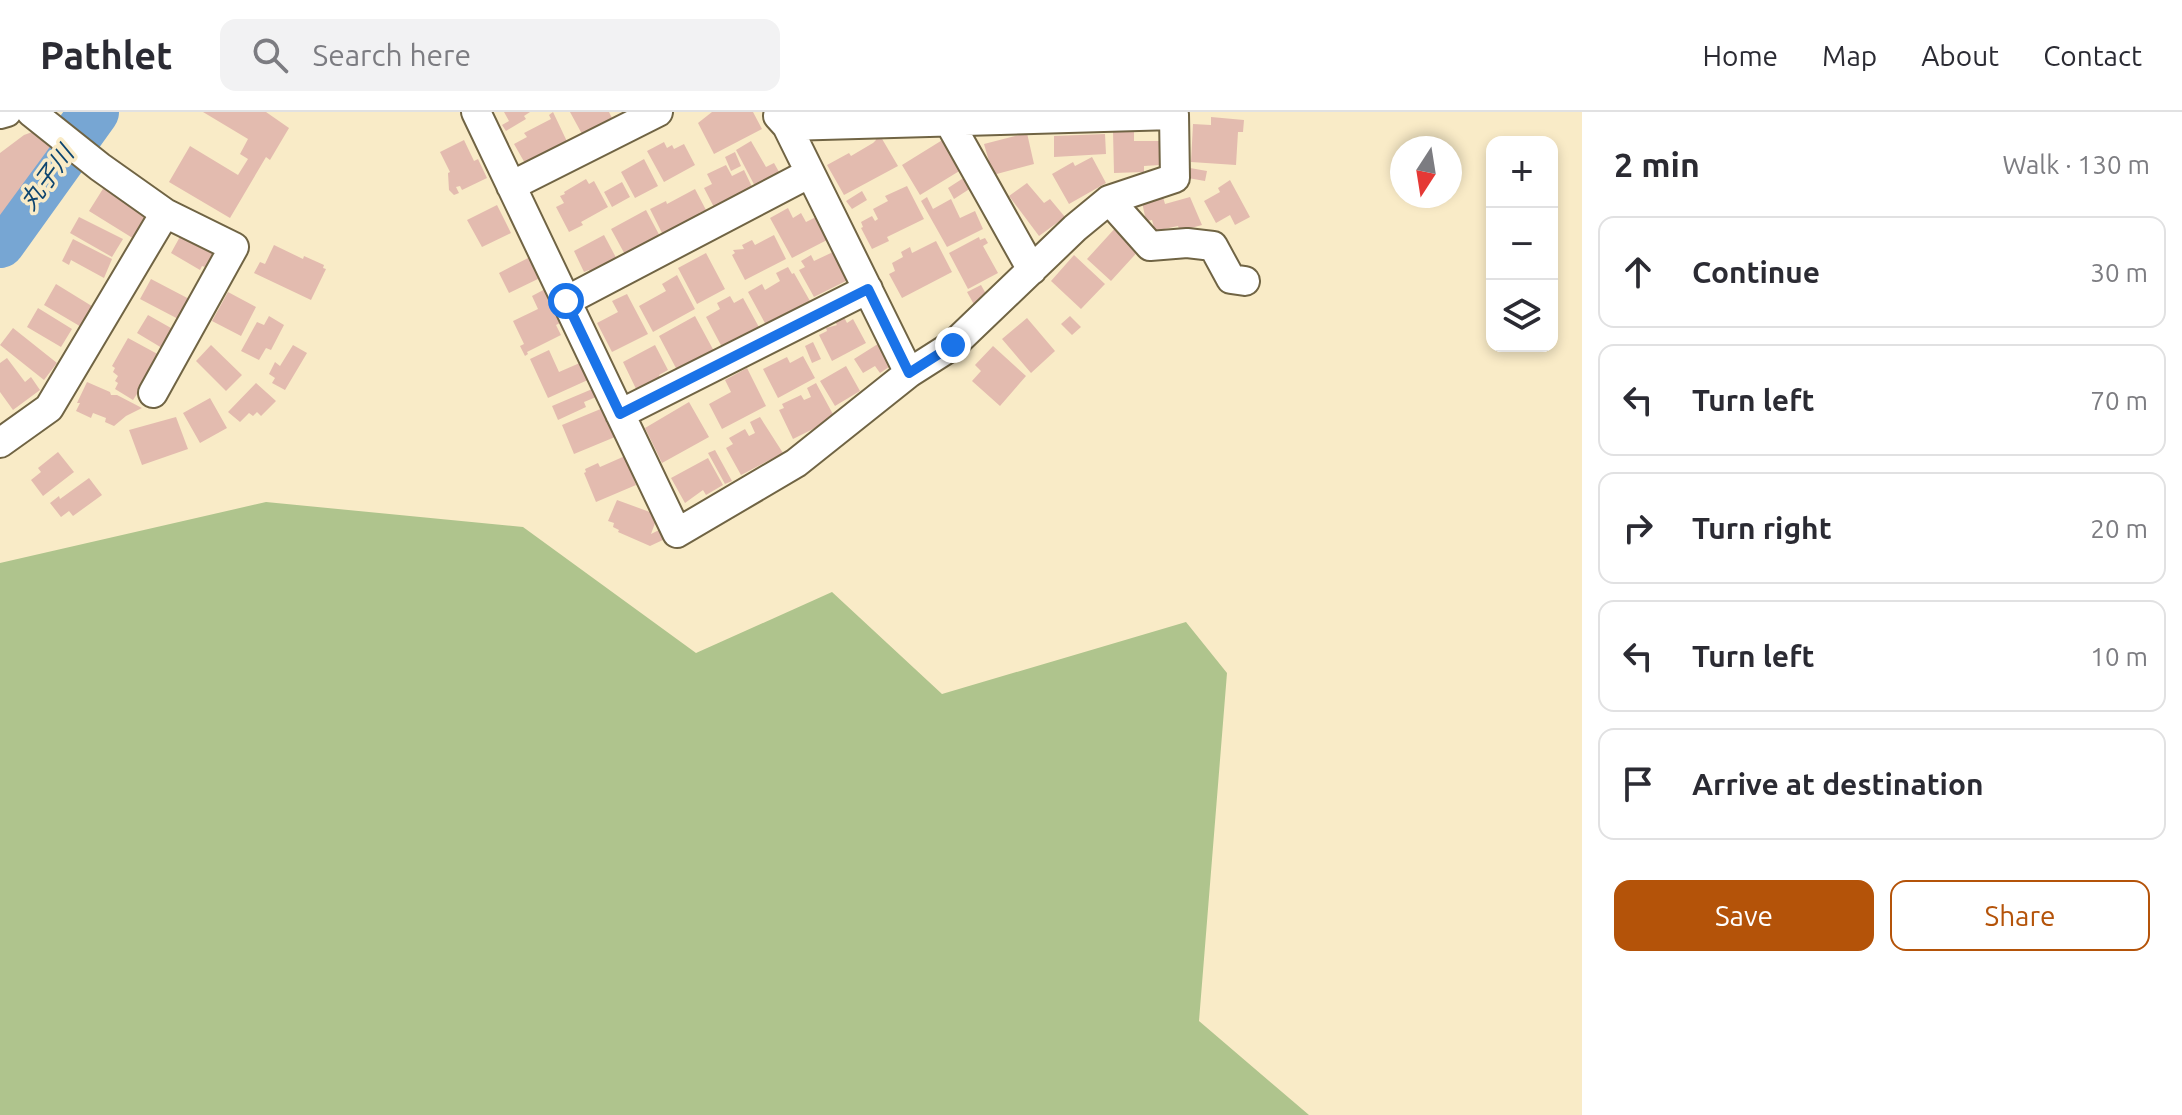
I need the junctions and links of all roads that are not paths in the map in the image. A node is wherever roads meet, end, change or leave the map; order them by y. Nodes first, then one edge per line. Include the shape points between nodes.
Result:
1 (7, 112) edge
2 (31, 112) edge
3 (476, 112) edge
4 (658, 112) edge
5 (0, 114) edge
6 (781, 119) edge
7 (949, 122) junction
8 (810, 173) junction
9 (511, 186) junction
10 (1109, 200) junction
11 (165, 213) junction
12 (1032, 270) junction
13 (1245, 281) dead end
14 (868, 289) junction
15 (566, 301) junction
16 (909, 373) junction
17 (153, 393) dead end
18 (620, 414) junction
19 (0, 443) edge

1 - 5 street
2 - 11 street
3 - 9 street
4 - 9 street
6 - 7 street
6 - 8 street
7 - 10 street via 1174,115 1175,178
7 - 12 street
8 - 14 street
8 - 15 street
9 - 15 street
10 - 12 street
10 - 13 street via 1150,246 1213,246 1231,279
11 - 17 street via 234,247
11 - 19 street via 49,408
12 - 16 street via 953,345
14 - 16 street
14 - 18 street
15 - 18 street
16 - 18 street via 796,463 677,533

